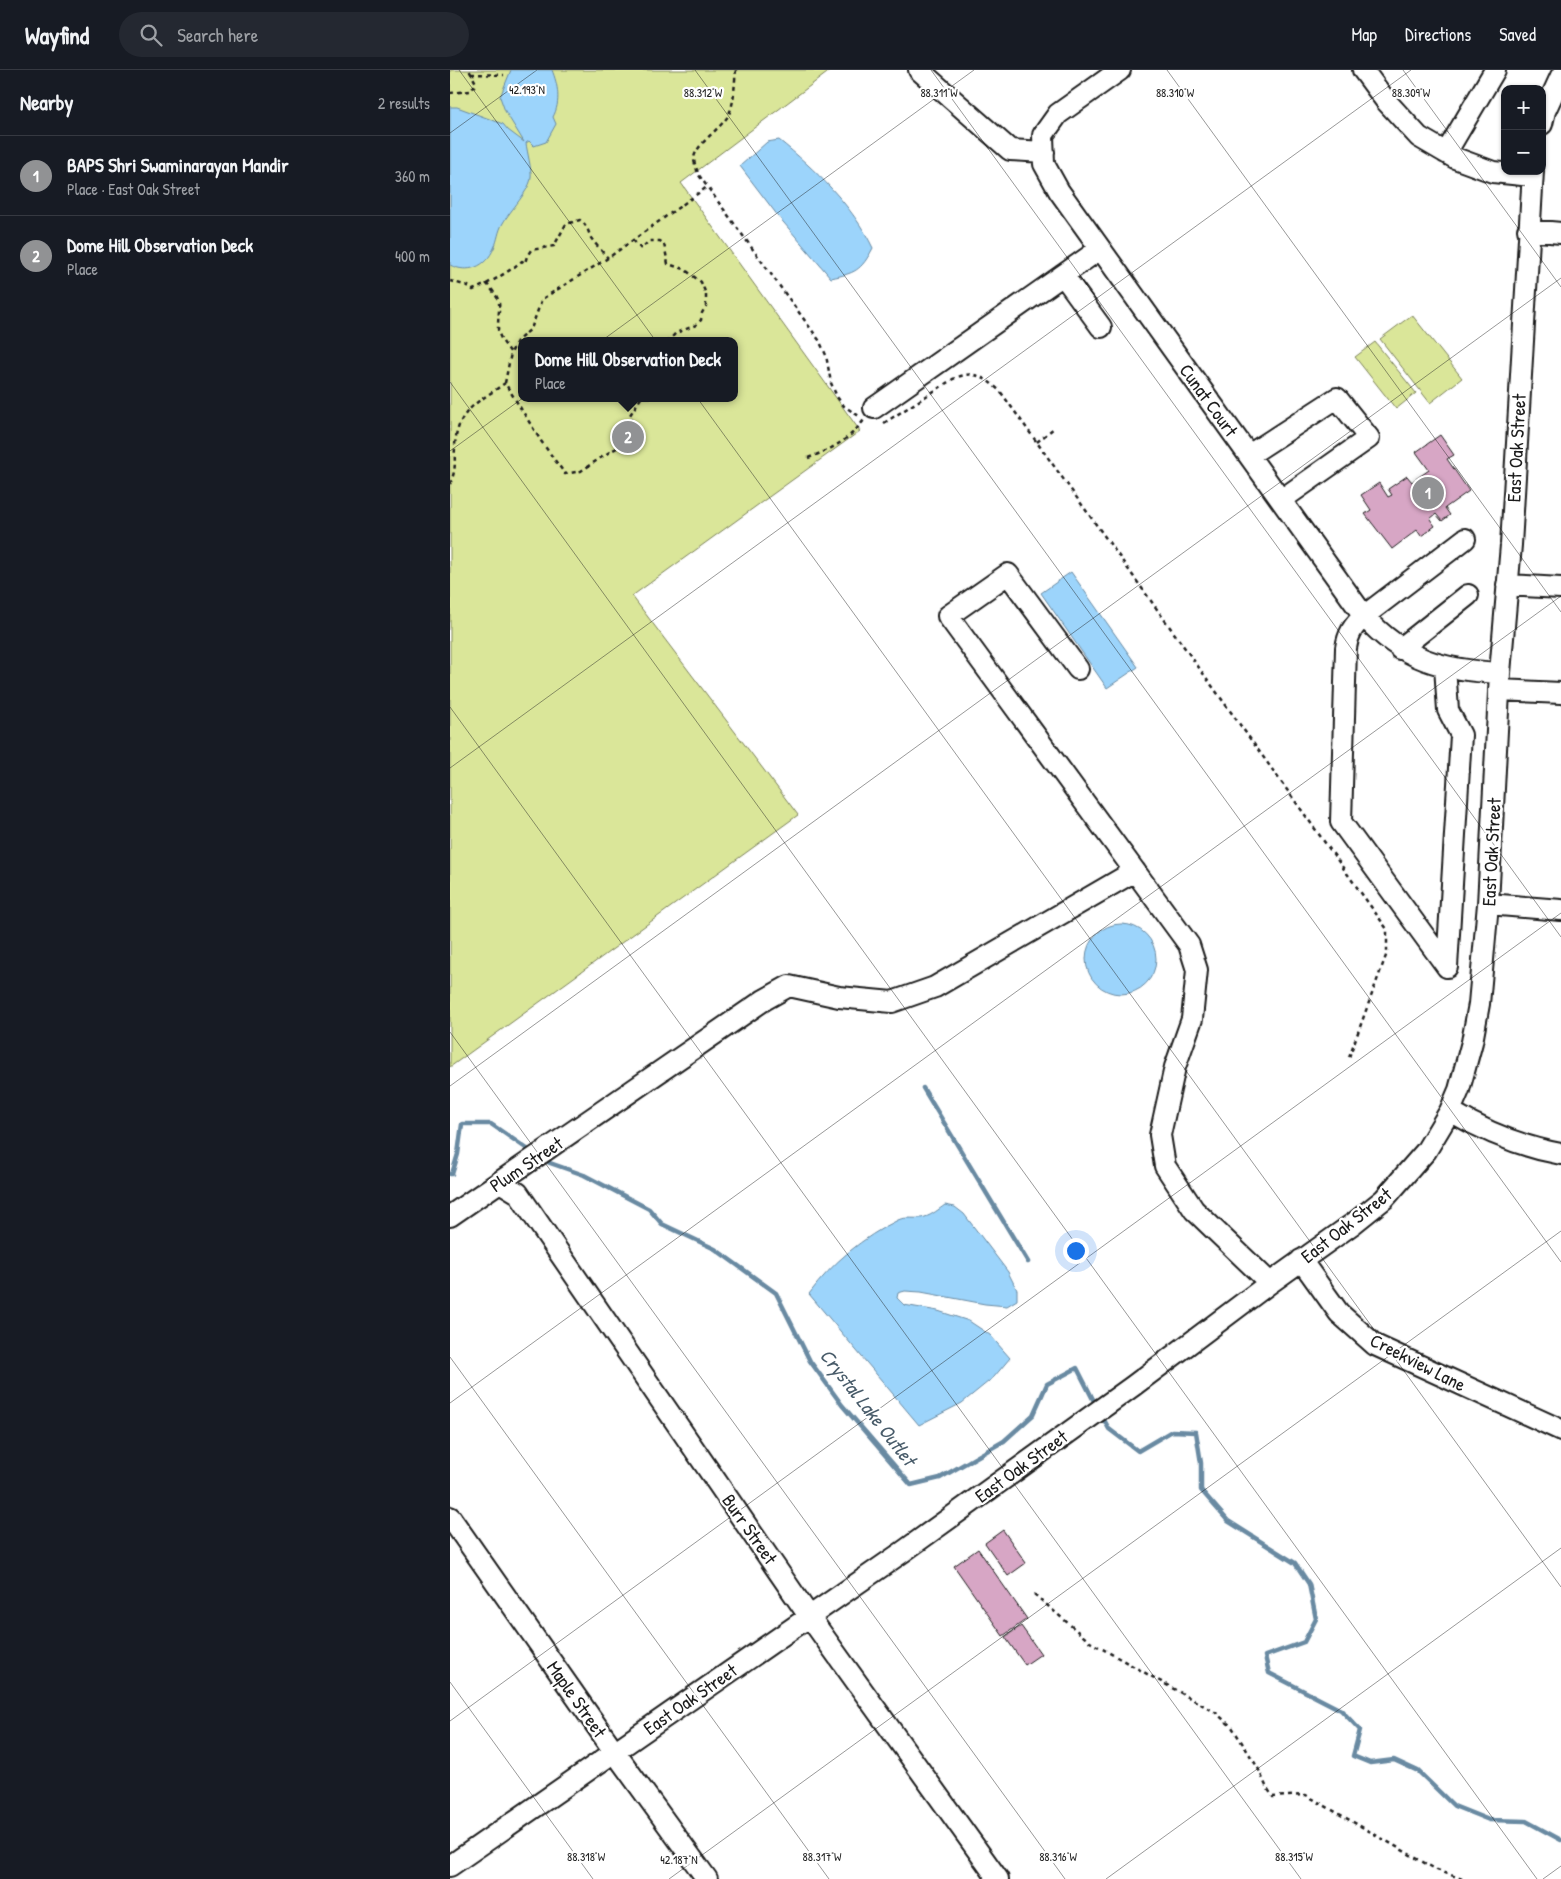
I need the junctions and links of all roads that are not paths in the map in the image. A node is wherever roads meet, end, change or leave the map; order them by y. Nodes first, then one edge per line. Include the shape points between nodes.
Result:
1 (918, 70) edge
2 (1120, 70) edge
3 (1495, 70) edge
4 (1373, 75) edge
5 (1561, 76) edge
6 (1546, 109) edge
7 (1044, 152) junction
8 (1446, 153) junction
9 (1501, 172) edge
10 (1532, 175) edge
11 (1528, 230) junction
12 (1561, 233) edge
13 (1100, 249) junction
14 (1063, 275) junction
15 (1101, 327) dead end
16 (872, 419) road end
17 (1248, 455) junction
18 (1281, 500) junction
19 (1465, 539) dead end
20 (1507, 585) junction
21 (1561, 588) edge
22 (1468, 595) dead end
23 (1364, 616) junction
24 (1400, 649) junction
25 (1445, 667) junction
26 (1078, 669) dead end
27 (1500, 682) junction
28 (1561, 693) edge
29 (1135, 870) junction
30 (1488, 904) junction
31 (1561, 910) edge
32 (1450, 1111) junction
33 (1561, 1154) edge
34 (500, 1182) junction
35 (450, 1216) edge
36 (1301, 1260) junction
37 (1270, 1283) junction
38 (1561, 1430) edge
39 (450, 1517) edge
40 (809, 1616) junction
41 (614, 1751) junction
42 (450, 1866) edge
43 (707, 1879) edge
44 (998, 1879) edge

1 - 7 street via 1010,150
2 - 7 street, Cunat Court via 1058,114 1043,135
3 - 8 street
4 - 8 street via 1386,101 1419,137
5 - 6 street
7 - 13 street, Cunat Court via 1044,164 1059,192
8 - 9 street
10 - 11 street, East Oak Street
11 - 12 street
11 - 20 street, East Oak Street
13 - 14 street
13 - 17 street, Cunat Court
14 - 15 street
14 - 16 street
17 - 18 street, Cunat Court
17 - 18 street via 1338,398 1369,438
18 - 23 street, Cunat Court
19 - 23 street
20 - 21 street
20 - 27 street, East Oak Street
22 - 24 street
23 - 24 street, Cunat Court
23 - 25 street via 1351,629 1346,648 1342,822 1447,967 1461,735 1448,710
24 - 25 street, Cunat Court
25 - 27 street, Cunat Court via 1471,671
26 - 29 street via 1008,574 948,616
27 - 28 street, Cunat Court
27 - 30 street, East Oak Street
29 - 34 street, Plum Street via 935,987 892,1002 839,997 789,986
29 - 37 street via 1189,945 1198,970 1192,1019 1175,1066 1160,1135 1165,1166 1194,1210
30 - 31 street
30 - 32 street, East Oak Street via 1477,1023
32 - 33 street via 1522,1144
32 - 36 street, East Oak Street via 1426,1151 1384,1199
34 - 35 street, Plum Street
34 - 40 street, Burr Street via 518,1193
36 - 37 street, East Oak Street
36 - 38 street, Creekview Lane via 1339,1313 1375,1345
37 - 40 street, East Oak Street via 1133,1386
39 - 41 street, Maple Street
40 - 41 street, East Oak Street
40 - 44 street, Burr Street
41 - 42 street, East Oak Street
41 - 43 street, Maple Street

